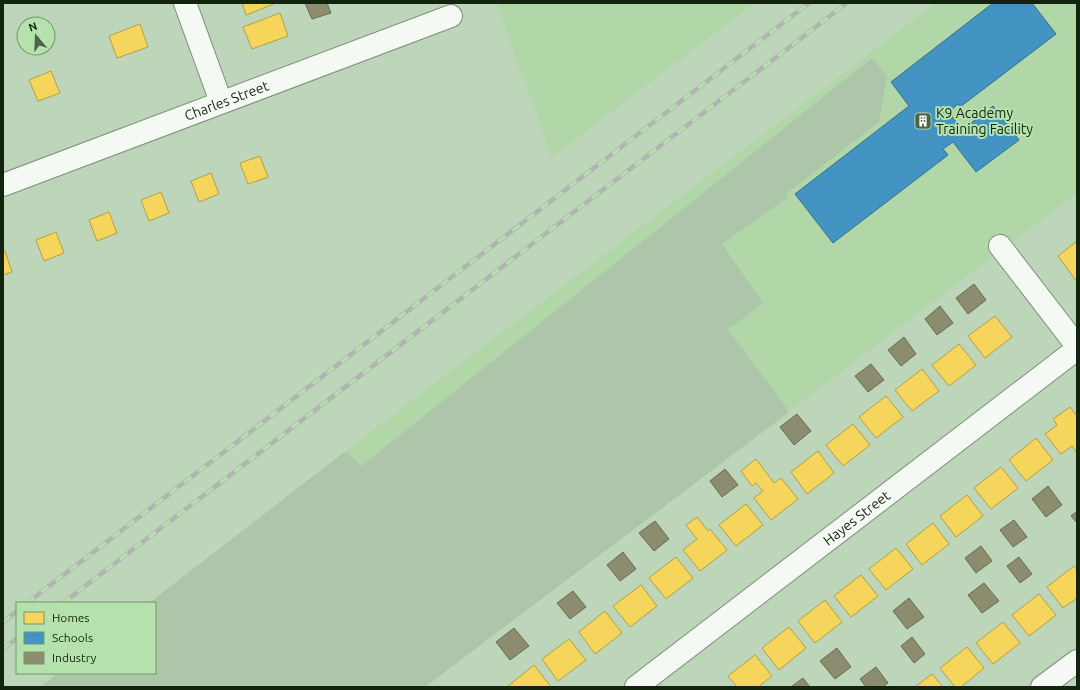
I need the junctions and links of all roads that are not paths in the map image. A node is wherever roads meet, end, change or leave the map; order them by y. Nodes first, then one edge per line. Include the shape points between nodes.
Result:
1 (185, 3) edge
2 (451, 16) dead end
3 (221, 102) junction
4 (3, 185) edge
5 (1000, 246) dead end
6 (1077, 347) edge
7 (1077, 661) edge
8 (636, 687) edge
9 (1042, 687) edge

1 - 3 street
2 - 3 street, Charles Street
3 - 4 street, Charles Street
5 - 6 street
6 - 8 street, Hayes Street
7 - 9 street

